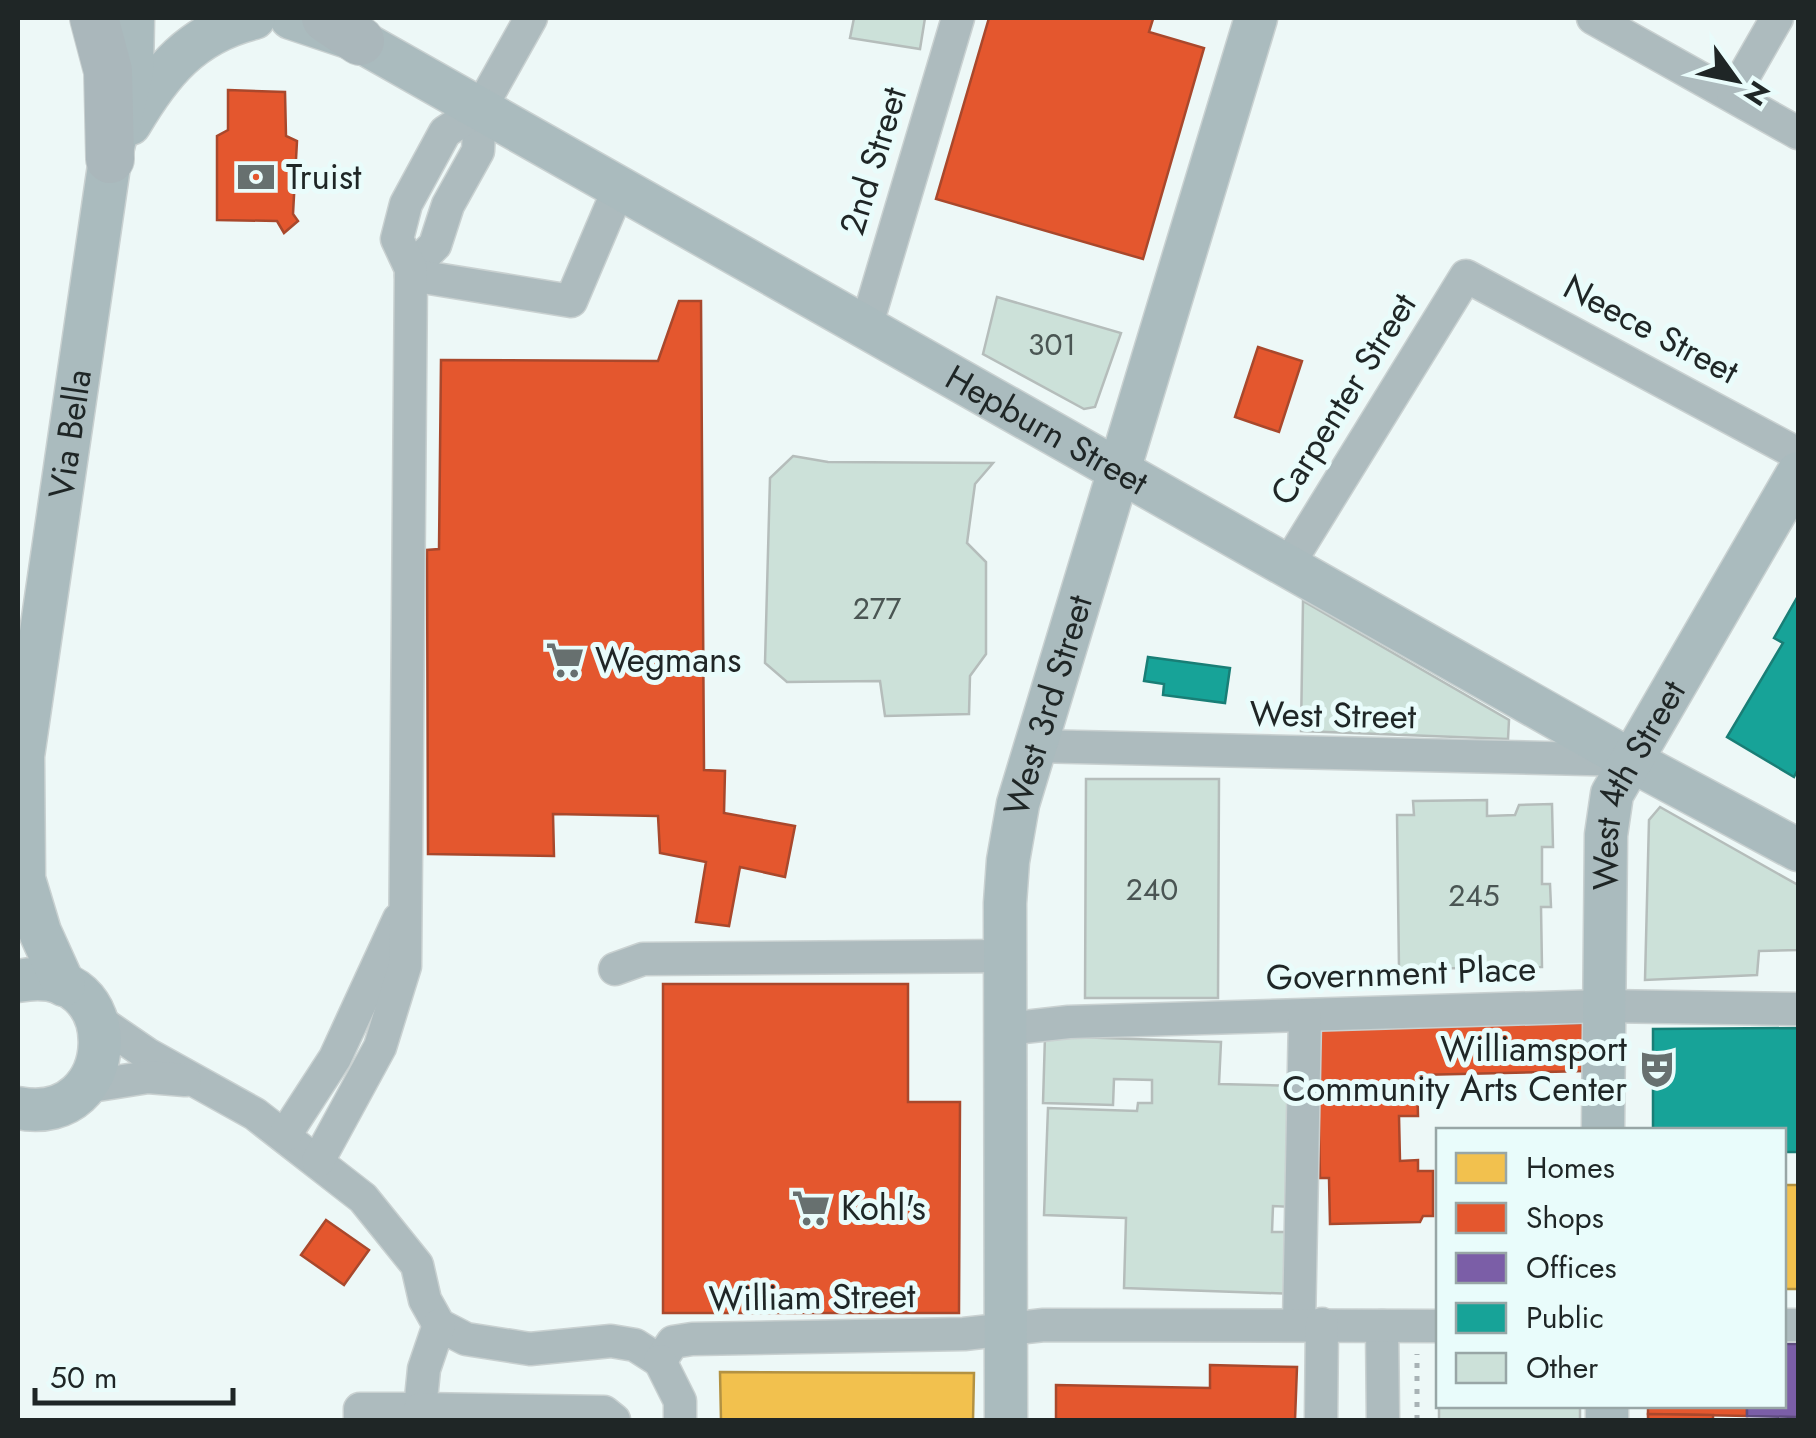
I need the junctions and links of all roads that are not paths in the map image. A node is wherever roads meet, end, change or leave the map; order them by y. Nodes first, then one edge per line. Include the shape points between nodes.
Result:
1 (94, 18) edge
2 (133, 18) edge
3 (254, 18) edge
4 (291, 18) edge
5 (531, 18) edge
6 (958, 18) edge
7 (1256, 18) edge
8 (1593, 18) edge
9 (1777, 18) edge
10 (343, 29) edge
11 (1732, 95) junction
12 (480, 108) junction
13 (1798, 133) edge
14 (110, 159) junction
15 (619, 188) junction
16 (411, 272) junction
17 (1466, 276) joint
18 (866, 327) junction
19 (1798, 454) edge
20 (1118, 470) junction
21 (1798, 473) edge
22 (1288, 564) junction
23 (1034, 746) junction
24 (1630, 760) junction
25 (22, 850) junction
26 (1798, 850) edge
27 (406, 890) junction
28 (18, 893) edge
29 (1005, 956) junction
30 (615, 969) dead end
31 (18, 982) edge
32 (64, 984) junction
33 (1604, 1006) junction
34 (1798, 1008) edge
35 (1305, 1016) junction
36 (99, 1021) junction
37 (1006, 1029) junction
38 (200, 1082) junction
39 (85, 1087) junction
40 (26, 1116) edge
41 (1603, 1128) edge
42 (285, 1136) junction
43 (318, 1160) junction
44 (439, 1324) junction
45 (1310, 1324) junction
46 (1382, 1326) junction
47 (1428, 1326) edge
48 (1004, 1330) junction
49 (660, 1361) junction
50 (420, 1415) edge
51 (360, 1420) edge
52 (614, 1420) edge
53 (680, 1420) edge
54 (1006, 1420) edge
55 (1320, 1420) edge
56 (1383, 1420) edge

1 - 14 highway via 108,71
2 - 14 main road, Via Bella via 132,71
3 - 14 main road via 214,31 180,54 152,86
4 - 10 main road, Hepburn Street
5 - 12 street
6 - 18 street, 2nd Street
7 - 20 main road, West 3rd Street
8 - 11 street
9 - 11 street
10 - 12 main road, Hepburn Street
11 - 13 street
12 - 15 main road, Hepburn Street
12 - 16 street via 445,132 406,204 397,240
14 - 25 main road, Via Bella via 29,704
15 - 16 street via 570,300
15 - 18 main road, Hepburn Street
16 - 27 street
17 - 19 street, Neece Street
17 - 22 street, Carpenter Street
18 - 20 main road, Hepburn Street
20 - 22 main road, Hepburn Street
20 - 23 main road, West 3rd Street
21 - 24 main road, West 4th Street
22 - 24 main road, Hepburn Street
23 - 24 street, West Street
23 - 29 main road, West 3rd Street via 1008,861
24 - 26 main road, Hepburn Street
24 - 33 main road, West 4th Street via 1612,794 1606,835
25 - 28 main road, Via Bella
25 - 32 main road, Via Bella via 40,932
27 - 42 street via 390,945 335,1058
27 - 43 street via 405,966 395,1004 380,1047
29 - 30 street via 643,959
29 - 37 main road, West 3rd Street
31 - 32 main road
32 - 36 main road, Via Bella
33 - 34 street, Government Place
33 - 35 street, Government Place
33 - 41 main road, West 4th Street
35 - 37 street, Government Place
35 - 45 street
36 - 38 street
36 - 39 main road via 98,1062
37 - 48 main road, West 3rd Street
38 - 39 street via 148,1077
38 - 42 street
39 - 40 main road
42 - 43 street
43 - 44 street via 399,1240 416,1264
44 - 49 street via 466,1339 530,1349 636,1345
44 - 50 street via 424,1369
45 - 46 street, William Street
45 - 48 street, William Street
45 - 55 street
46 - 47 street, William Street
46 - 56 street
48 - 49 street, William Street via 679,1340
48 - 54 main road, West 3rd Street
49 - 53 street via 680,1400
50 - 51 street via 360,1410
50 - 52 street via 604,1412

